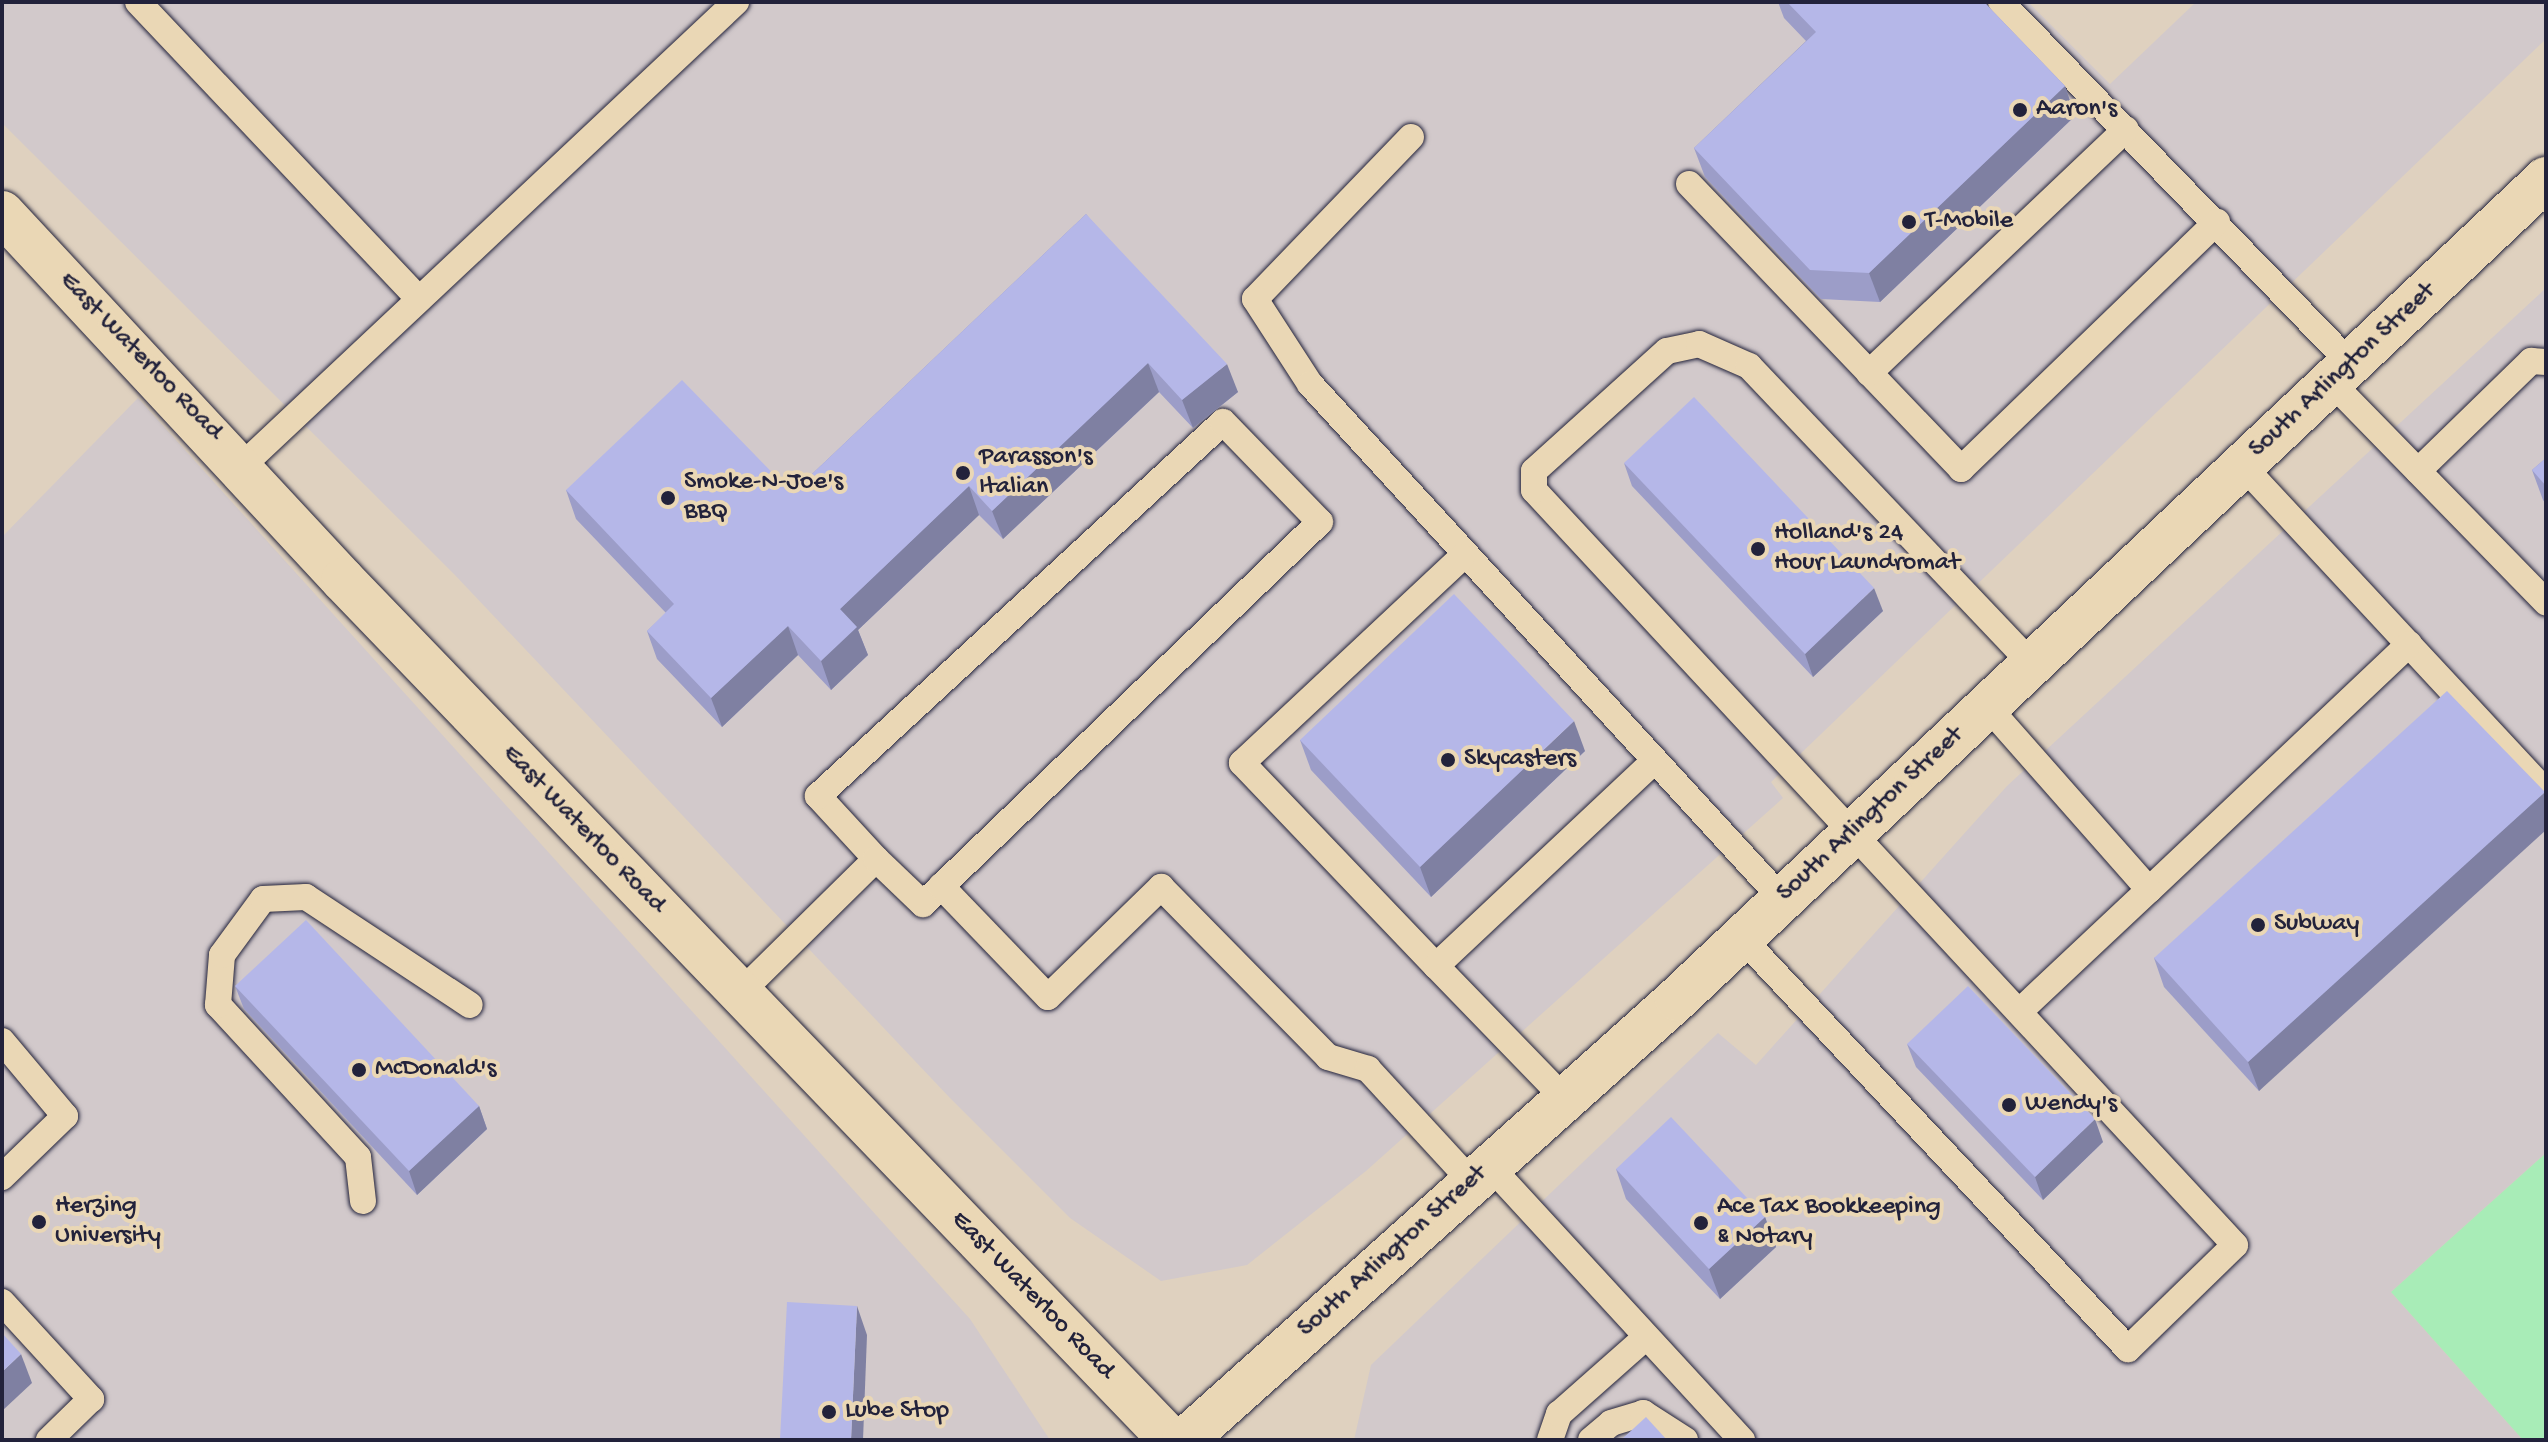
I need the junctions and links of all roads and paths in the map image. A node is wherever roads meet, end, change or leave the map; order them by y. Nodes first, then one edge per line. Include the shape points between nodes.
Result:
1 (138, 2) edge
2 (736, 2) edge
3 (2001, 2) edge
4 (2126, 129) junction
5 (1411, 137) dead end
6 (2546, 179) edge
7 (1689, 184) dead end
8 (2, 213) edge
9 (2217, 222) junction
10 (419, 299) junction
11 (2546, 362) edge
12 (1869, 373) junction
13 (2341, 373) junction
14 (2242, 465) junction
15 (242, 466) junction
16 (2418, 471) junction
17 (1462, 557) junction
18 (2546, 602) edge
19 (2409, 644) junction
20 (2032, 664) junction
21 (1987, 706) junction
22 (1654, 761) junction
23 (2546, 792) edge
24 (1857, 829) junction
25 (876, 859) junction
26 (941, 886) junction
27 (2149, 890) junction
28 (1782, 899) junction
29 (1742, 938) junction
30 (1436, 966) junction
31 (740, 993) junction
32 (470, 1005) dead end
33 (2021, 1010) junction
34 (2, 1041) edge
35 (1563, 1097) junction
36 (1480, 1173) junction
37 (2, 1177) edge
38 (363, 1201) dead end
39 (2, 1302) edge
40 (1646, 1337) junction
41 (49, 1440) edge
42 (1171, 1440) edge
43 (1185, 1440) edge
44 (1550, 1440) edge
45 (1591, 1440) edge
46 (1685, 1440) edge
47 (1742, 1440) edge

1 - 10 lane
2 - 10 lane
3 - 4 lane
4 - 9 lane
4 - 12 lane
5 - 17 lane via 1255,299 1310,384
6 - 13 main road, South Arlington Street
7 - 12 lane
8 - 15 main road, East Waterloo Road
9 - 12 lane via 1961,469
9 - 13 lane
10 - 15 lane
11 - 16 lane via 2531,361
13 - 14 main road, South Arlington Street
13 - 16 lane
14 - 19 lane
14 - 20 main road, South Arlington Street
15 - 31 main road, East Waterloo Road
16 - 18 lane
17 - 22 lane
17 - 30 lane via 1242,763
19 - 23 lane
19 - 27 lane
20 - 21 main road, South Arlington Street
20 - 24 lane via 1749,366 1699,344 1667,351 1534,471 1534,490
21 - 24 main road, South Arlington Street
21 - 27 lane
22 - 28 lane
22 - 30 lane
24 - 28 main road, South Arlington Street
24 - 33 lane
25 - 26 lane via 923,904
25 - 26 lane via 818,796 1223,422 1320,522
25 - 31 lane
26 - 36 lane via 1048,997 1161,887 1328,1057 1368,1069
27 - 33 lane
28 - 29 main road, South Arlington Street
29 - 33 lane via 2128,1349 2235,1245
29 - 35 main road, South Arlington Street
30 - 35 lane
31 - 42 main road, East Waterloo Road
32 - 38 lane via 306,897 263,899 222,955 218,1005 358,1157
34 - 37 lane via 65,1116
35 - 36 main road, South Arlington Street
36 - 40 lane
36 - 43 main road, South Arlington Street
39 - 41 lane via 91,1399
40 - 44 lane via 1559,1414
40 - 47 lane
45 - 46 lane via 1611,1423 1643,1413

